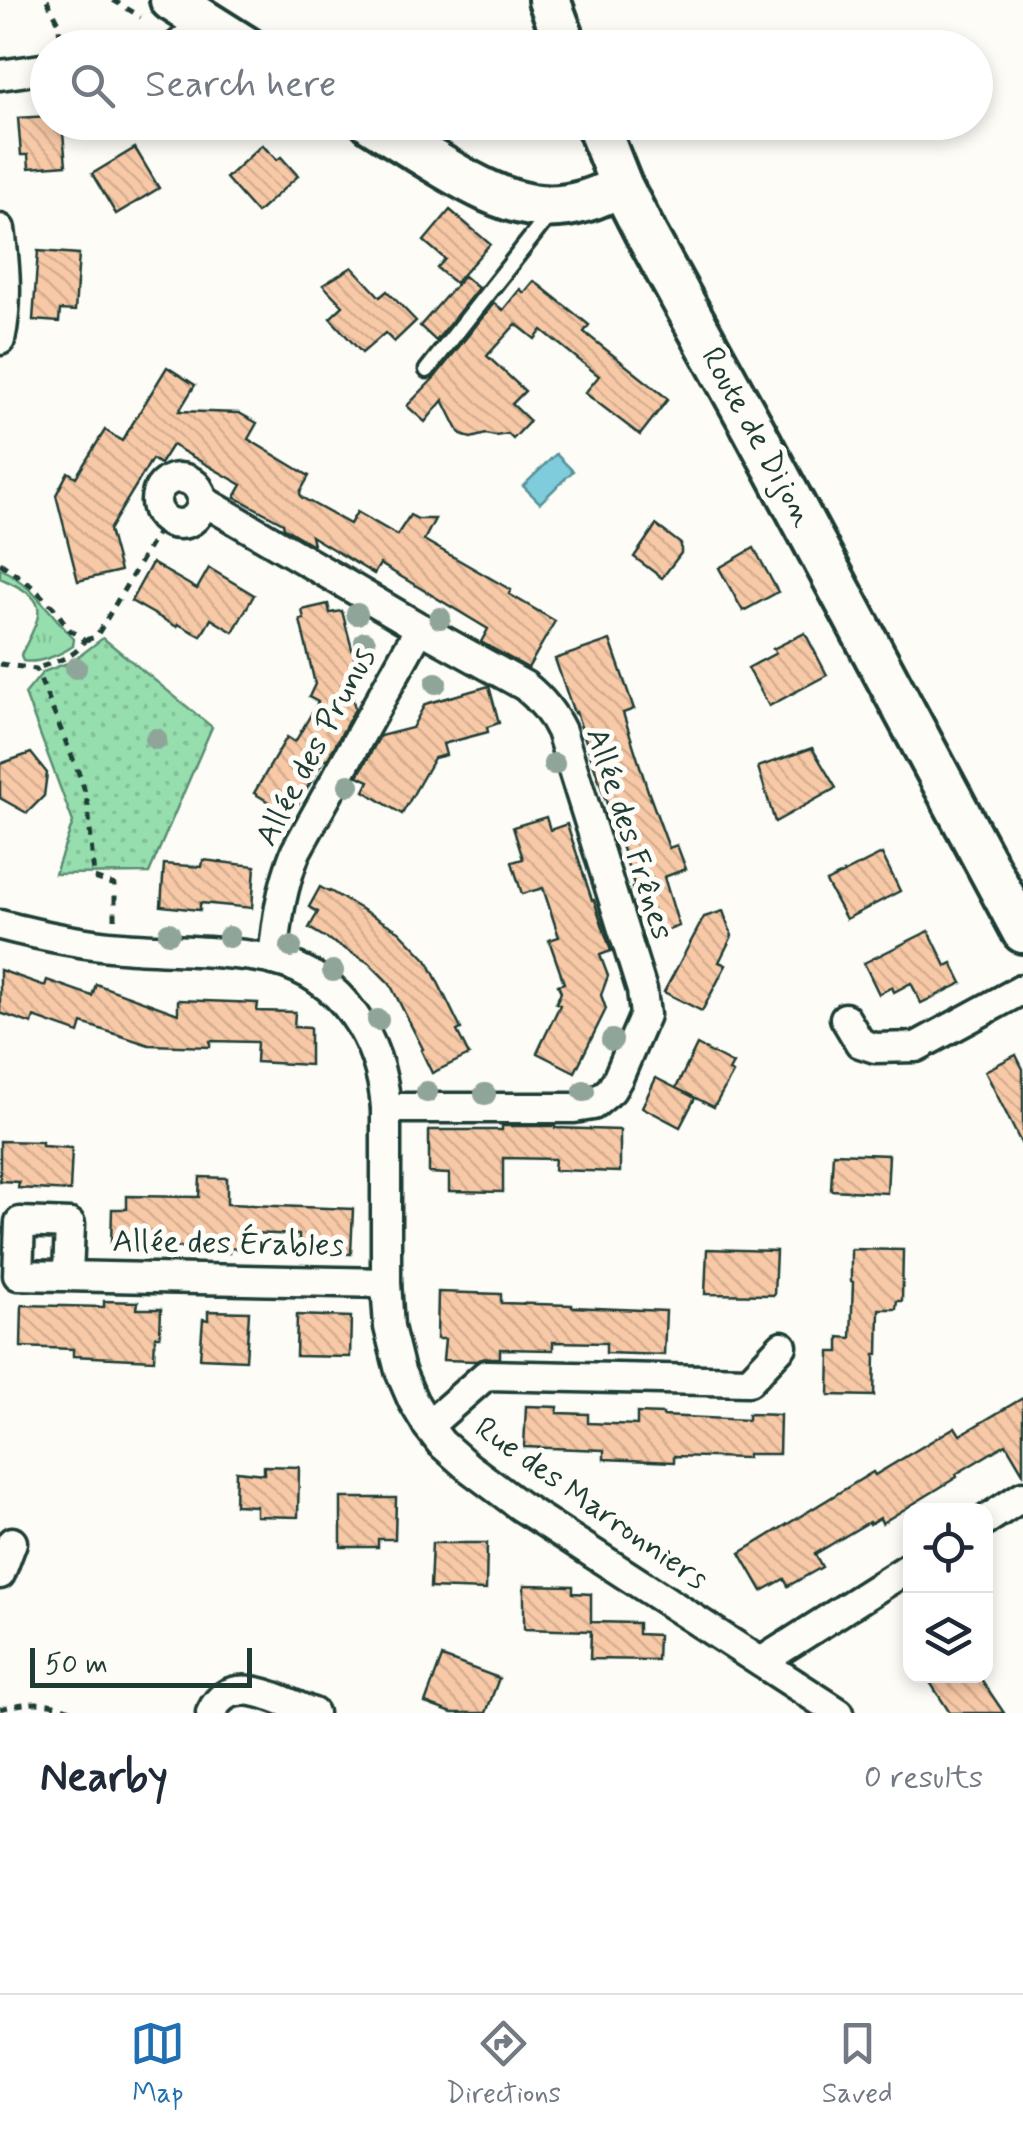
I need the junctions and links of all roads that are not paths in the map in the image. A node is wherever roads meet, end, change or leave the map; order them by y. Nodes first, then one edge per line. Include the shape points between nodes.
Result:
1 (549, 0) edge
2 (560, 30) edge
3 (30, 71) edge
4 (0, 75) edge
5 (400, 140) edge
6 (603, 140) edge
7 (621, 185) junction
8 (556, 206) junction
9 (0, 229) edge
10 (0, 340) edge
11 (427, 370) dead end
12 (202, 500) junction
13 (420, 628) junction
14 (0, 925) edge
15 (1023, 932) edge
16 (273, 960) junction
17 (1023, 989) edge
18 (846, 1018) dead end
19 (386, 1108) junction
20 (68, 1276) dead end
21 (386, 1282) junction
22 (782, 1346) dead end
23 (428, 1426) junction
24 (1023, 1496) edge
25 (993, 1515) edge
26 (12, 1542) dead end
27 (903, 1572) edge
28 (0, 1574) edge
29 (761, 1662) junction
30 (211, 1713) edge
31 (313, 1713) edge
32 (838, 1713) edge

1 - 2 main road
3 - 4 street
5 - 8 main road via 500,198
6 - 7 main road, Route de Dijon
7 - 8 main road
7 - 15 main road, Route de Dijon
8 - 11 lane
9 - 10 street via 6,290
12 - 12 street, Allée des Frênes via 193,520 179,525 165,520 155,500 174,478 190,481
12 - 13 street, Allée des Frênes
13 - 16 street, Allée des Prunus via 296,851 284,879
13 - 19 street, Allée des Frênes via 526,686 555,719 645,1015 618,1078 594,1105
14 - 16 street, Rue des Marronniers via 114,947
16 - 19 street, Rue des Marronniers via 299,968 344,1000 368,1036
17 - 18 street via 916,1047 860,1043
19 - 21 street, Rue des Marronniers
20 - 21 street, Allée des Érables
21 - 23 street, Rue des Marronniers via 400,1371
22 - 23 street via 748,1381 486,1375
23 - 29 street, Rue des Marronniers via 468,1468 520,1506
24 - 25 street
26 - 28 street
27 - 29 street
29 - 32 street, Rue des Marronniers
30 - 31 street via 219,1699 238,1689

